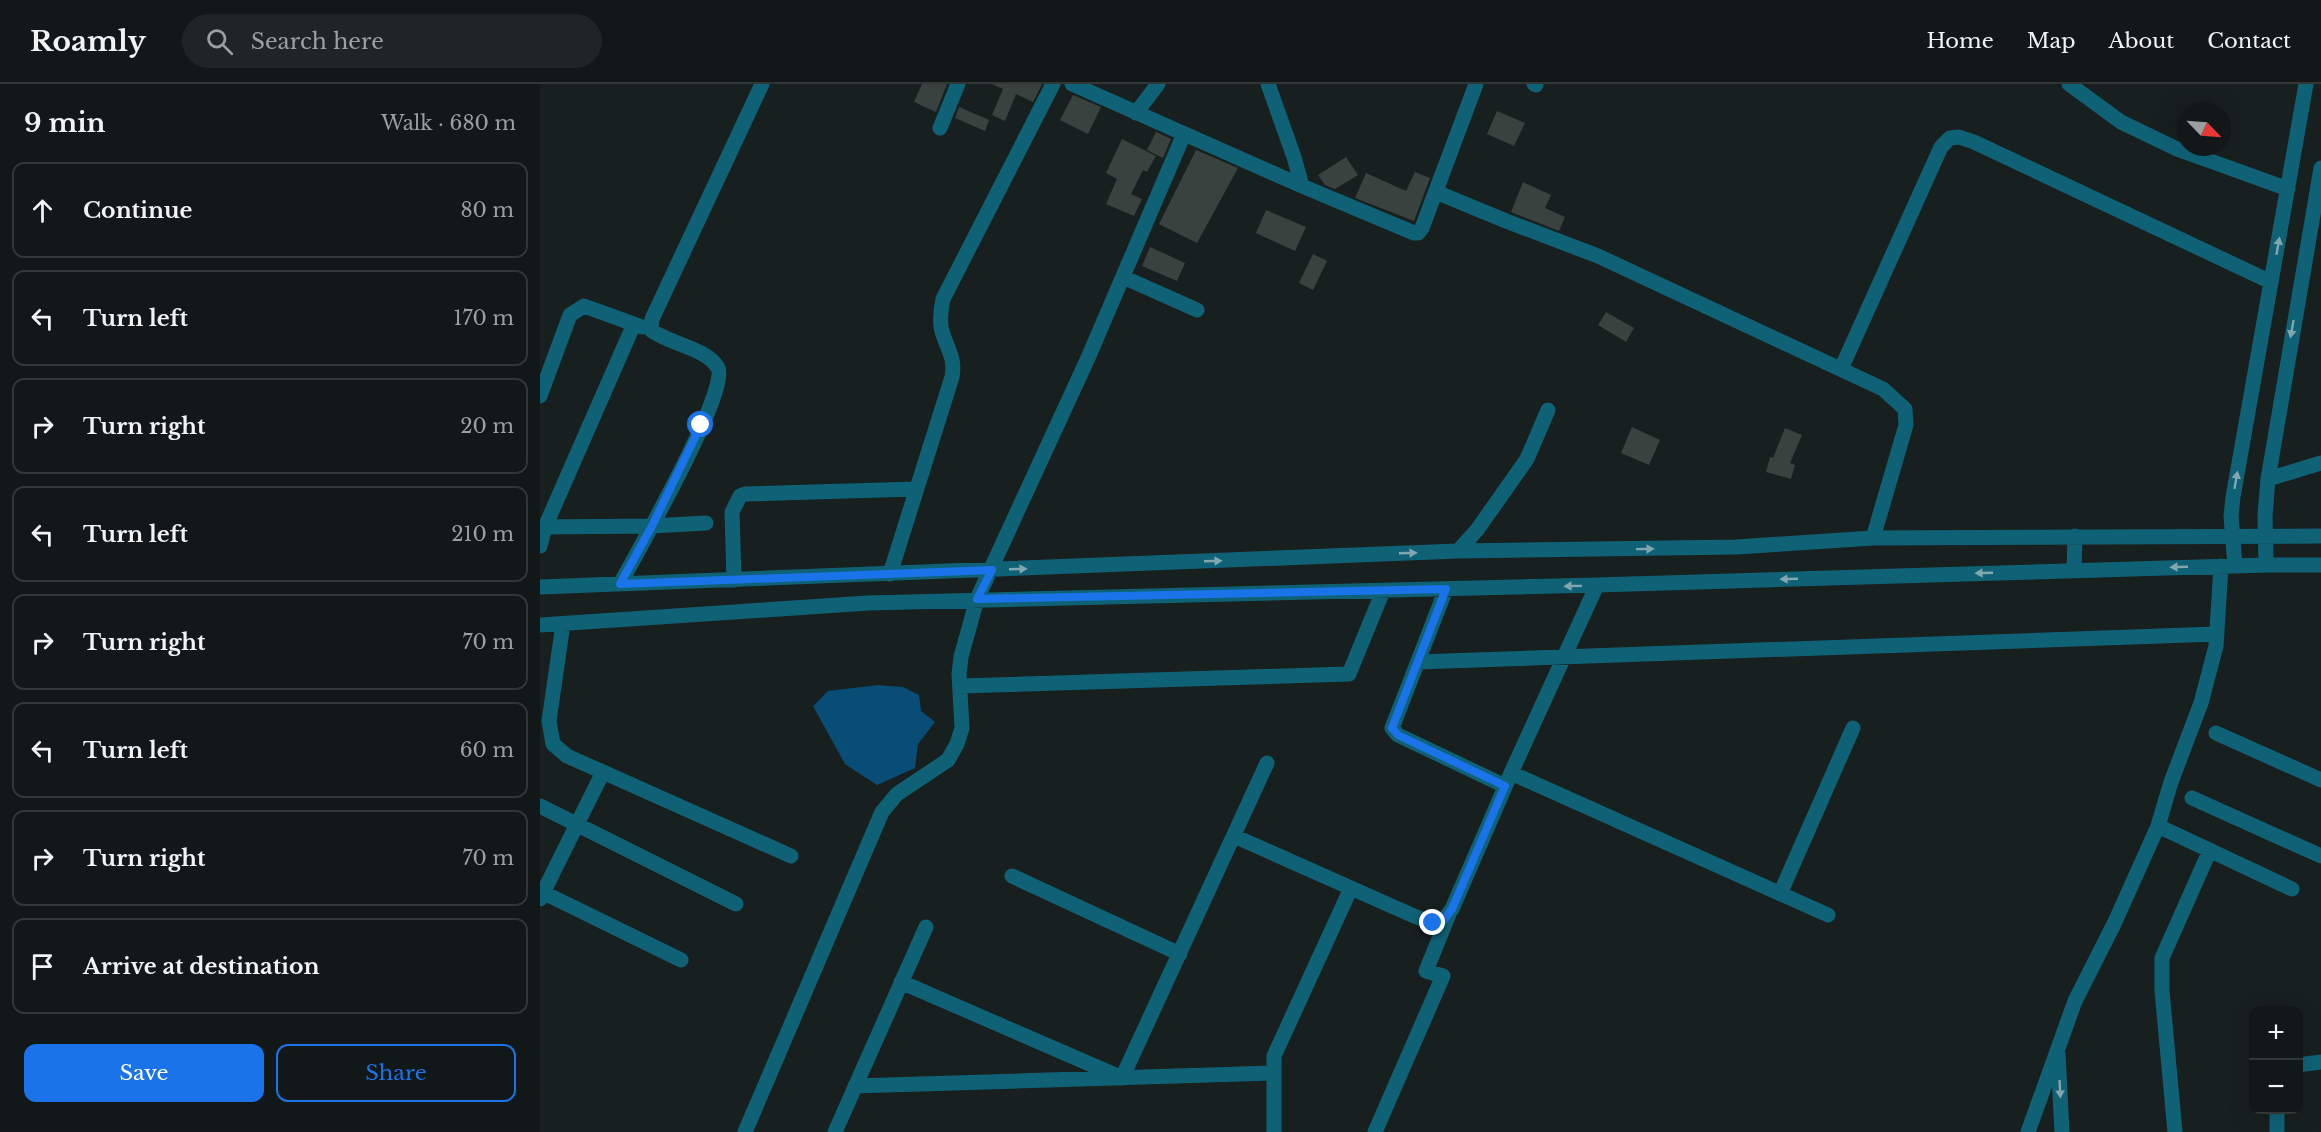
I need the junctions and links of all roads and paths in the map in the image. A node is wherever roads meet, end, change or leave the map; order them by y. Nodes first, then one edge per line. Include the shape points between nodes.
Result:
1 (762, 84) edge
2 (958, 84) edge
3 (1053, 84) edge
4 (1072, 84) edge
5 (1158, 84) edge
6 (1268, 84) edge
7 (1476, 84) edge
8 (2069, 84) edge
9 (2306, 84) edge
10 (1136, 113) junction
11 (940, 128) dead end
12 (1184, 134) junction
13 (2321, 168) edge
14 (1302, 186) junction
15 (2288, 189) junction
16 (1436, 192) junction
17 (1123, 277) junction
18 (2271, 282) junction
19 (1197, 310) dead end
20 (634, 324) junction
21 (651, 330) junction
22 (1841, 369) junction
23 (540, 396) edge
24 (1548, 410) dead end
25 (2321, 463) edge
26 (2268, 479) junction
27 (916, 489) junction
28 (706, 523) dead end
29 (652, 526) junction
30 (543, 527) edge
31 (2074, 536) junction
32 (2321, 536) edge
33 (1873, 538) junction
34 (2232, 538) junction
35 (2265, 538) junction
36 (540, 546) edge
37 (1458, 551) junction
38 (2266, 565) junction
39 (2321, 565) edge
40 (2228, 566) junction
41 (992, 570) junction
42 (2074, 571) junction
43 (891, 574) junction
44 (734, 580) junction
45 (620, 584) junction
46 (1597, 585) junction
47 (540, 587) edge
48 (1446, 589) junction
49 (1383, 591) junction
50 (977, 599) junction
51 (563, 624) junction
52 (540, 625) edge
53 (2217, 634) junction
54 (1565, 655) junction
55 (1418, 662) junction
56 (960, 686) junction
57 (1853, 728) dead end
58 (2216, 733) dead end
59 (1267, 764) dead end
60 (603, 772) junction
61 (1508, 779) junction
62 (2321, 780) edge
63 (2192, 798) dead end
64 (540, 806) edge
65 (577, 824) junction
66 (2158, 826) junction
67 (1234, 836) junction
68 (2210, 850) junction
69 (791, 856) dead end
70 (2321, 856) edge
71 (1012, 876) dead end
72 (1351, 888) junction
73 (2292, 889) dead end
74 (541, 894) edge
75 (1780, 894) junction
76 (736, 904) dead end
77 (1452, 909) junction
78 (1828, 915) dead end
79 (926, 927) dead end
80 (1180, 954) junction
81 (681, 960) dead end
82 (901, 982) junction
83 (2057, 1045) junction
84 (2321, 1062) edge
85 (2303, 1064) edge
86 (1273, 1073) junction
87 (1122, 1078) junction
88 (855, 1086) junction
89 (2037, 1110) junction
90 (2277, 1114) edge
91 (745, 1132) edge
92 (835, 1132) edge
93 (1275, 1132) edge
94 (1375, 1132) edge
95 (2028, 1132) edge
96 (2039, 1132) edge
97 (2062, 1132) edge
98 (2175, 1132) edge
99 (2277, 1132) edge

1 - 21 street via 659,303
2 - 11 street
3 - 27 street via 943,298 941,327 954,365
4 - 10 street
5 - 10 street
6 - 14 street
7 - 16 street
8 - 15 street via 2121,122 2177,149
9 - 15 street
10 - 12 street
12 - 14 street
12 - 17 street
13 -> 26 street
14 - 16 street via 1413,232 1422,228
18 -> 15 street
16 - 22 street via 1598,256
17 - 19 street
17 - 41 street
18 - 22 street via 1974,142 1950,138 1941,147
34 -> 18 street via 2233,497
20 - 21 street
20 - 23 street via 584,306 570,315
20 - 30 street
21 - 29 street via 712,360 720,371 712,401
22 - 33 street via 1883,389 1905,409 1906,425
24 - 37 street via 1527,459
25 - 26 street
26 - 35 street
27 - 43 street
27 - 44 street via 740,496 732,512
28 - 29 street
29 - 30 street
29 - 45 street
30 - 36 street
31 - 33 street
31 - 34 street
31 - 42 street
32 - 35 street
37 -> 33 street via 1736,547
34 - 35 street
34 - 40 street
35 - 38 street
41 -> 37 street
38 - 39 street
38 - 40 street
40 -> 42 street
40 - 53 street
41 - 43 street
41 - 50 street
42 -> 46 street
43 - 44 street
44 - 45 street
45 - 47 street
46 -> 48 street
46 - 54 street
48 - 49 street
48 - 55 street
49 - 50 street
49 - 56 street via 1349,674
50 - 51 street
50 - 56 street via 961,657
51 - 52 street
51 - 60 street via 549,721 553,744 567,756
53 - 54 street
53 - 66 street via 2201,704
54 - 55 street
54 - 61 street
55 - 61 street via 1392,728 1398,735
56 - 91 street via 962,728 957,744 948,760 897,794 882,812
57 - 75 street
58 - 62 street
59 - 67 street
60 - 65 street
60 - 69 street
61 - 75 street
61 - 77 street
63 - 70 street
64 - 65 street
65 - 74 street
65 - 76 street
66 - 68 street
66 - 83 street
67 - 72 street
67 - 80 street
68 - 73 street
68 - 98 street via 2162,958
71 - 80 street
72 - 77 street via 1433,923 1443,921
72 - 86 street via 1274,1056
74 - 81 street
75 - 78 street
77 - 94 street via 1426,971 1443,976
79 - 82 street
80 - 87 street
82 - 87 street
82 - 88 street
83 - 89 street
83 -> 97 street
84 - 85 street
86 - 87 street
86 - 93 street
87 - 88 street
88 - 92 street
89 - 95 street
89 - 96 street
90 - 99 street

